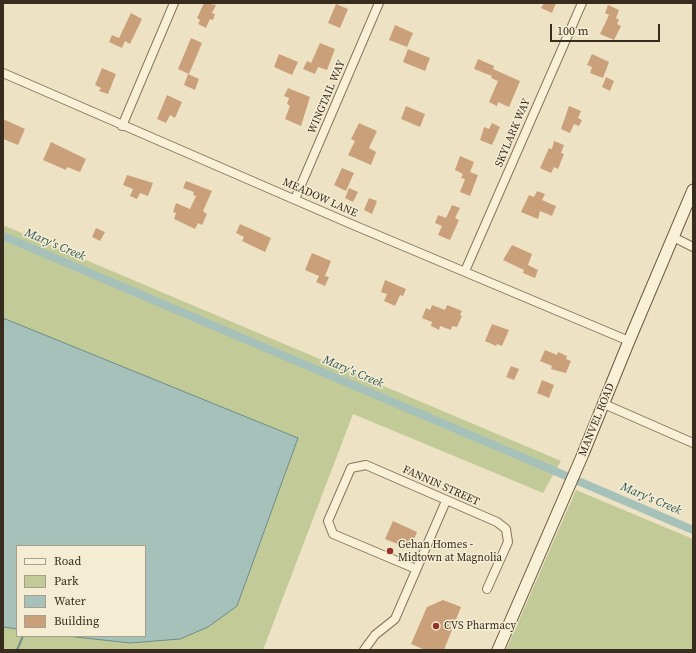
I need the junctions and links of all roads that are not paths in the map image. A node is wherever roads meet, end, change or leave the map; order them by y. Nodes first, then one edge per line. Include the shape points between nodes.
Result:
1 (174, 3) edge
2 (379, 3) edge
3 (582, 3) edge
4 (3, 73) edge
5 (122, 126) junction
6 (693, 190) edge
7 (295, 199) junction
8 (672, 237) junction
9 (693, 247) edge
10 (465, 271) junction
11 (629, 340) junction
12 (604, 404) junction
13 (693, 443) edge
14 (446, 501) junction
15 (416, 569) junction
16 (487, 589) dead end
17 (364, 650) edge
18 (498, 650) edge

1 - 5 street
2 - 7 street, WINGTAIL WAY
3 - 10 street, SKYLARK WAY
4 - 5 street, MEADOW LANE
5 - 7 street, MEADOW LANE
6 - 8 main road, MANVEL ROAD
7 - 10 street, MEADOW LANE
8 - 9 street
8 - 11 main road, MANVEL ROAD
10 - 11 street, MEADOW LANE
11 - 12 main road, MANVEL ROAD
12 - 13 street
12 - 18 main road, MANVEL ROAD
14 - 15 street
14 - 15 street, FANNIN STREET via 366,465 351,468 328,521 333,534
14 - 16 street, FANNIN STREET via 497,522 506,529 508,542
15 - 17 street via 395,619 376,635

